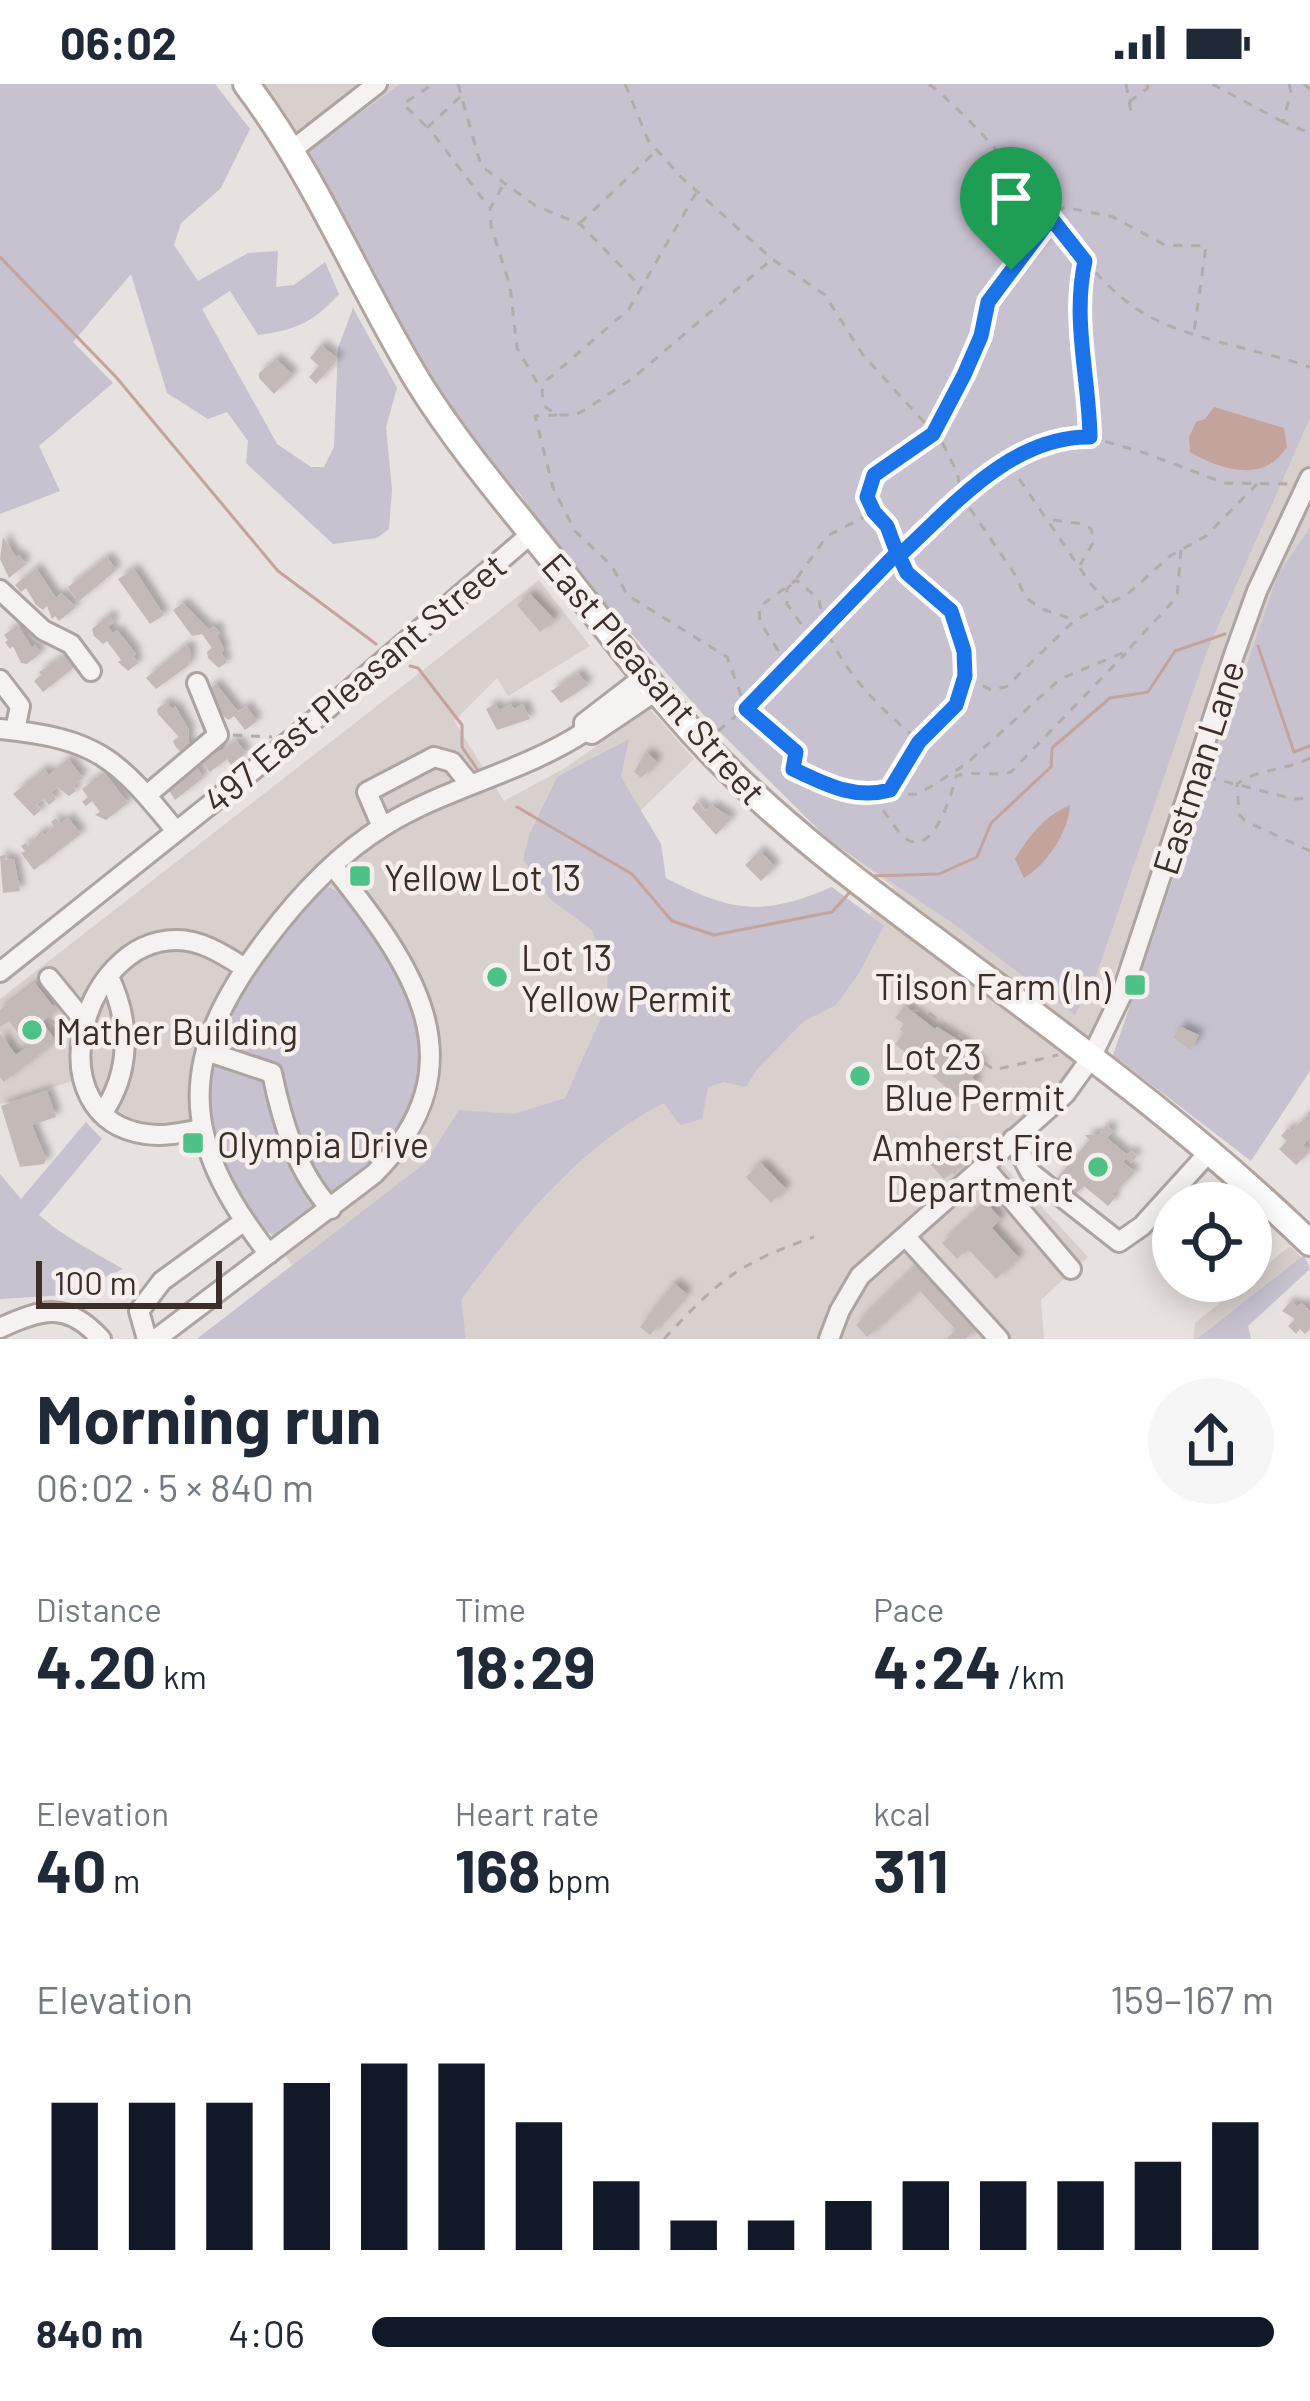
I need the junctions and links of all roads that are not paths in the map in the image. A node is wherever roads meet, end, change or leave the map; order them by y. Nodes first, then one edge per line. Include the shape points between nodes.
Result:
1 (246, 84) edge
2 (376, 84) edge
3 (291, 151) junction
4 (1308, 482) edge
5 (531, 534) junction
6 (0, 590) edge
7 (91, 671) dead end
8 (0, 680) edge
9 (196, 683) dead end
10 (651, 684) junction
11 (8, 729) edge
12 (469, 783) junction
13 (147, 795) junction
14 (382, 827) junction
15 (176, 831) junction
16 (333, 866) junction
17 (244, 968) junction
18 (0, 972) edge
19 (109, 977) junction
20 (49, 978) dead end
21 (79, 1029) junction
22 (206, 1051) junction
23 (1091, 1058) junction
24 (102, 1114) junction
25 (202, 1129) junction
26 (1013, 1139) junction
27 (1210, 1151) junction
28 (984, 1167) junction
29 (331, 1209) junction
30 (243, 1222) junction
31 (904, 1236) junction
32 (1310, 1243) edge
33 (269, 1254) junction
34 (1071, 1269) dead end
35 (0, 1328) edge
36 (831, 1333) edge
37 (101, 1339) edge
38 (151, 1339) edge
39 (850, 1339) edge
40 (999, 1339) edge

1 - 3 main road, East Pleasant Street
2 - 3 street
3 - 5 main road, East Pleasant Street via 418,381
4 - 23 street, Eastman Lane via 1257,591 1121,996
5 - 10 main road, East Pleasant Street
5 - 15 street, 497 East Pleasant Street
6 - 7 street via 71,644
8 - 11 street via 20,706
9 - 13 street via 218,734
10 - 12 street via 636,683 584,732
10 - 23 main road, East Pleasant Street via 748,790 833,865
11 - 13 street, 497 East Pleasant Street via 90,746
12 - 14 street
12 - 14 street via 452,762 434,758 400,775 367,792
13 - 15 street, 497 East Pleasant Street
14 - 16 street
15 - 18 street, 497 East Pleasant Street
16 - 17 street
16 - 29 street via 410,972 429,1055 401,1143
17 - 19 street via 177,940 127,957
17 - 22 street
19 - 21 street
19 - 24 street via 125,1033 124,1066
20 - 21 street
21 - 24 street via 81,1071
22 - 25 street
22 - 29 street via 272,1073 310,1186
23 - 26 street, Eastman Lane via 1065,1094
23 - 27 main road, East Pleasant Street
24 - 25 street via 146,1134
25 - 30 street via 219,1183
26 - 27 street via 1030,1172 1119,1242
26 - 28 street, Eastman Lane
27 - 32 main road, East Pleasant Street
28 - 31 street, Eastman Lane
28 - 34 street
29 - 33 street
30 - 33 street
30 - 38 street via 150,1293 139,1311
31 - 36 street, Eastman Lane via 860,1276
31 - 40 street
33 - 38 street
35 - 37 street via 71,1312
36 - 39 street

